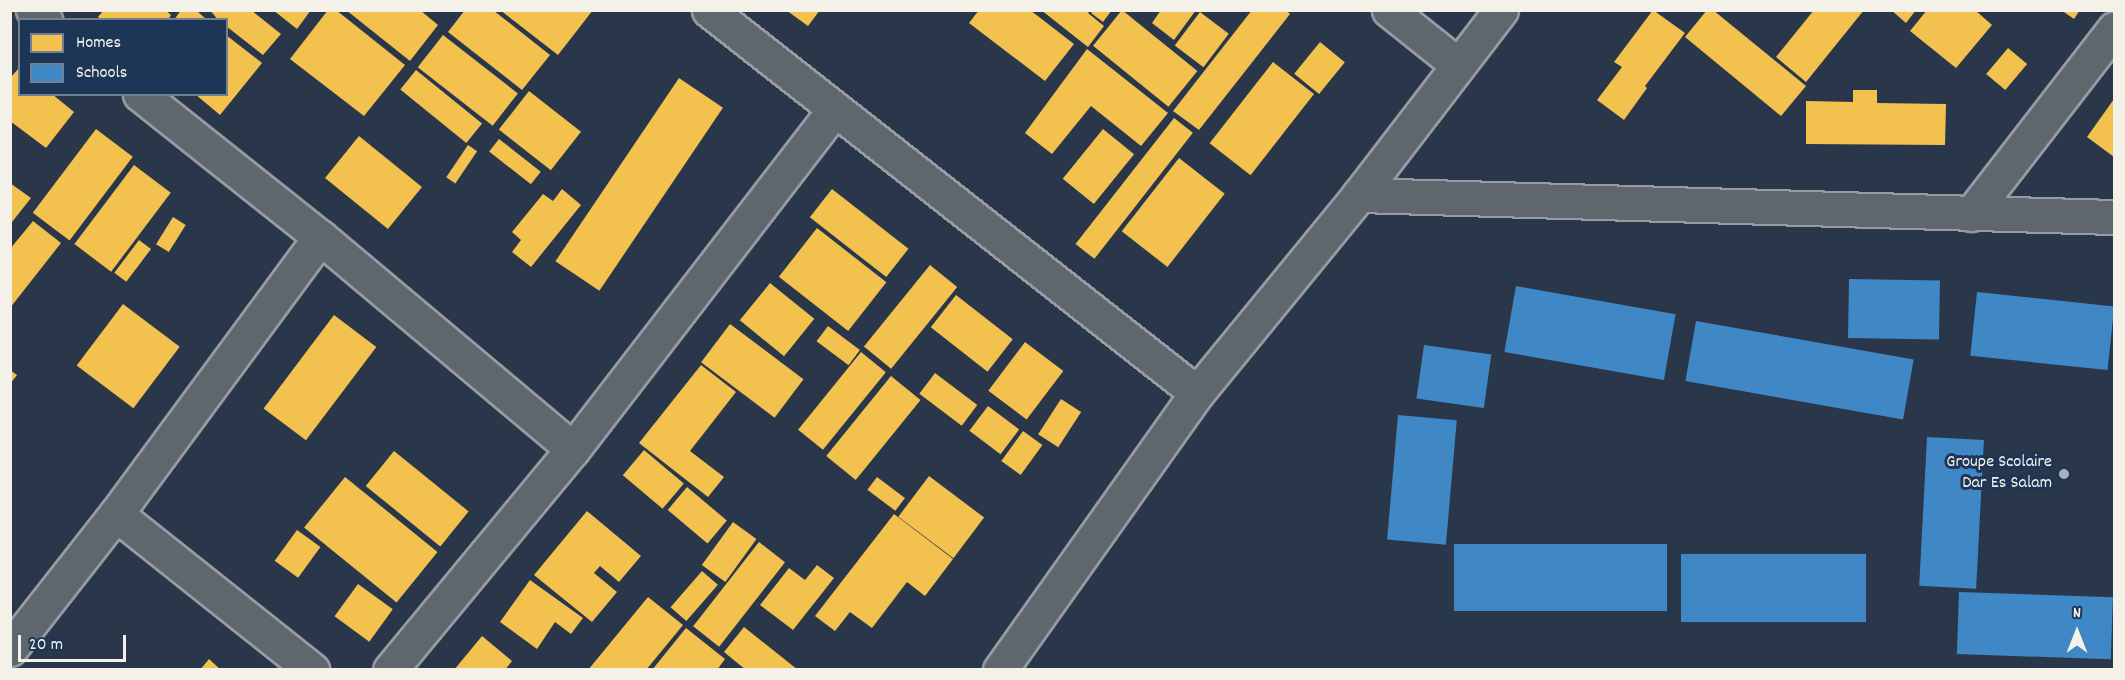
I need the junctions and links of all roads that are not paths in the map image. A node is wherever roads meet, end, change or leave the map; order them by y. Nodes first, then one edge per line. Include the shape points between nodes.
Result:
1 (710, 10) edge
2 (1389, 10) edge
3 (1501, 10) edge
4 (2115, 29) edge
5 (1458, 65) junction
6 (143, 96) edge
7 (835, 109) junction
8 (1359, 195) junction
9 (1971, 214) junction
10 (2115, 217) edge
11 (320, 237) junction
12 (1197, 393) junction
13 (573, 449) junction
14 (116, 514) junction
15 (10, 649) edge
16 (312, 669) edge
17 (390, 669) edge
18 (1000, 669) edge

1 - 7 street
2 - 5 street
3 - 5 street
4 - 9 street
5 - 8 street
6 - 11 street
7 - 12 street
7 - 13 street
8 - 9 street
8 - 12 street
9 - 10 street
11 - 13 street
11 - 14 street
12 - 18 street
13 - 17 street
14 - 15 street
14 - 16 street

